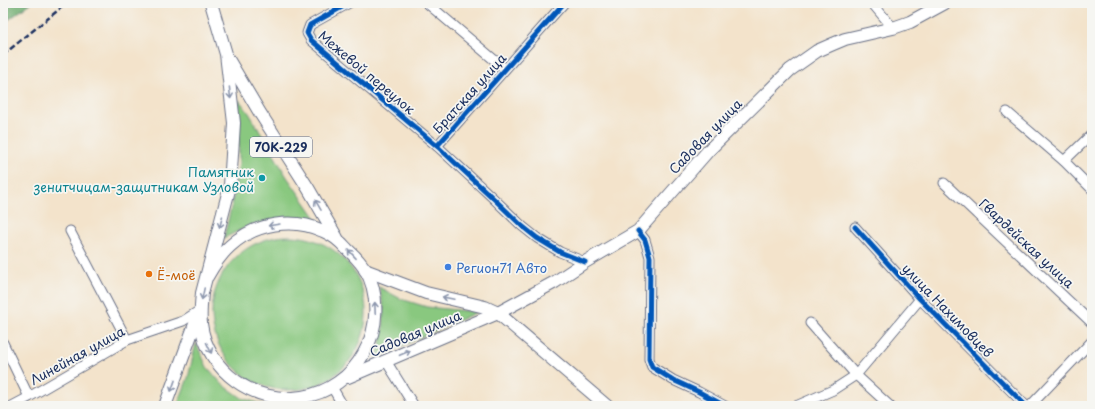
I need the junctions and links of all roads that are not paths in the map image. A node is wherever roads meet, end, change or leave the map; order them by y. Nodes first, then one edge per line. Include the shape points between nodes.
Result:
1 (349, 3) edge
2 (427, 3) edge
3 (564, 3) edge
4 (872, 3) edge
5 (945, 3) edge
6 (213, 8) edge
7 (893, 28) junction
8 (226, 54) junction
9 (505, 69) junction
10 (1007, 112) dead end
11 (1092, 134) edge
12 (437, 146) junction
13 (1064, 161) junction
14 (944, 182) dead end
15 (1092, 188) edge
16 (855, 227) dead end
17 (70, 231) dead end
18 (638, 231) junction
19 (338, 239) junction
20 (585, 262) junction
21 (366, 270) junction
22 (207, 277) junction
23 (920, 299) junction
24 (200, 310) junction
25 (498, 313) junction
26 (810, 323) dead end
27 (1092, 323) edge
28 (127, 340) junction
29 (1092, 341) edge
30 (3, 343) edge
31 (386, 360) junction
32 (856, 375) junction
33 (343, 379) junction
34 (332, 387) junction
35 (310, 396) junction
36 (29, 397) junction
37 (12, 406) edge
38 (165, 406) edge
39 (296, 406) edge
40 (343, 406) edge
41 (414, 406) edge
42 (608, 406) edge
43 (725, 406) edge
44 (796, 406) edge
45 (890, 406) edge
46 (1026, 406) edge
47 (1030, 406) edge

1 - 12 street, Межевой переулок via 310,26 307,33 311,40
2 - 9 street
3 - 9 street, Братская улица
4 - 7 street
5 - 7 main road, Садовая улица
6 - 8 main road, 70К-229
7 - 18 main road, Садовая улица via 832,44 790,70 708,151
19 -> 8 main road, 70К-229
8 -> 22 main road, 70К-229 via 234,123 230,186
9 - 12 street, Братская улица
10 - 13 street
11 - 13 street
12 - 20 street, Братская улица via 537,238 560,252
13 - 15 street
14 - 27 street, Гвардейская улица
16 - 23 street, улица Нахимовцев
17 - 28 street
18 - 20 main road, Садовая улица
18 - 43 street via 645,240 650,257 649,359 652,367
21 -> 19 main road, 70К-229
19 -> 22 main road, 70К-229 via 324,231 303,225 290,223 264,227 246,234 230,246
20 - 25 main road, Садовая улица via 555,282
25 -> 21 main road, Садовая улица via 485,307 426,293
33 -> 21 main road, 70К-229 via 368,347 375,322 374,295
22 -> 24 main road, 70К-229
23 - 32 street
23 - 46 street, улица Нахимовцев
24 - 28 street, Линейная улица via 183,321
24 -> 35 main road, 70К-229 via 203,332 218,365 240,384 266,396
24 -> 38 main road, 70К-229
31 -> 25 main road, Садовая улица
25 - 42 main road
26 - 32 street
28 - 36 street, Линейная улица
29 - 47 street
30 - 36 street
31 - 33 main road, Садовая улица
31 - 41 street
32 - 44 street via 833,390
32 - 45 street
33 - 34 main road, 70К-229
34 - 35 main road, 70К-229
34 - 40 street
35 - 39 main road, 70К-229
36 - 37 street, Линейная улица

